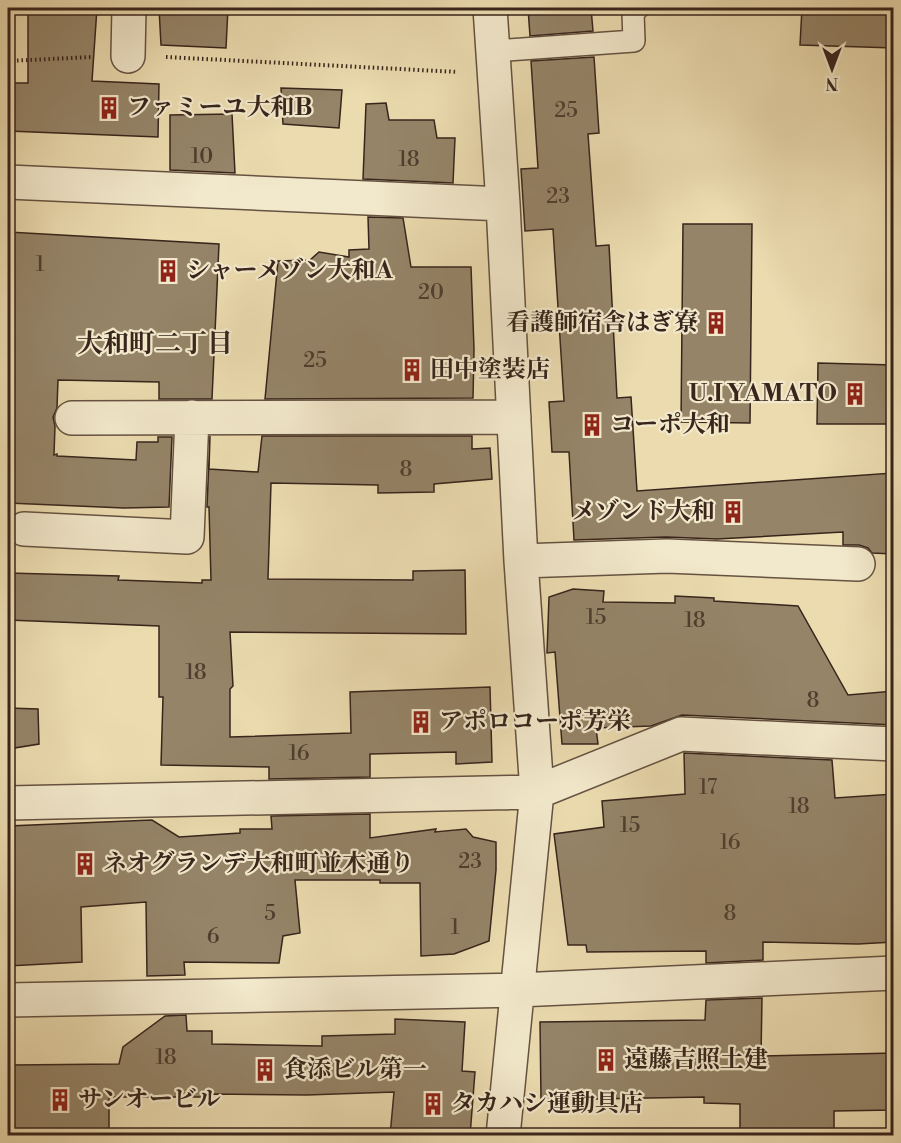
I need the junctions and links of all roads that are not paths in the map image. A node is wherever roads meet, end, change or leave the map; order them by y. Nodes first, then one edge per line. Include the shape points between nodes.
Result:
1 (129, 8) edge
2 (490, 8) edge
3 (638, 8) edge
4 (128, 56) road end
5 (494, 62) junction
6 (8, 182) edge
7 (503, 204) junction
8 (192, 417) junction
9 (514, 417) junction
10 (72, 418) dead end
11 (24, 529) dead end
12 (521, 561) junction
13 (858, 564) dead end
14 (894, 744) edge
15 (537, 792) junction
16 (8, 804) edge
17 (894, 973) edge
18 (518, 990) junction
19 (8, 1000) edge
20 (503, 1136) edge

1 - 4 street
2 - 5 street
3 - 5 lane via 633,13 634,42
5 - 7 street
6 - 7 street
7 - 9 street
8 - 9 street
8 - 10 street
8 - 11 street via 187,537
9 - 12 street
12 - 13 street via 667,556
12 - 15 street
14 - 15 street via 681,734
15 - 16 street
15 - 18 street
17 - 18 street
18 - 19 street
18 - 20 street

